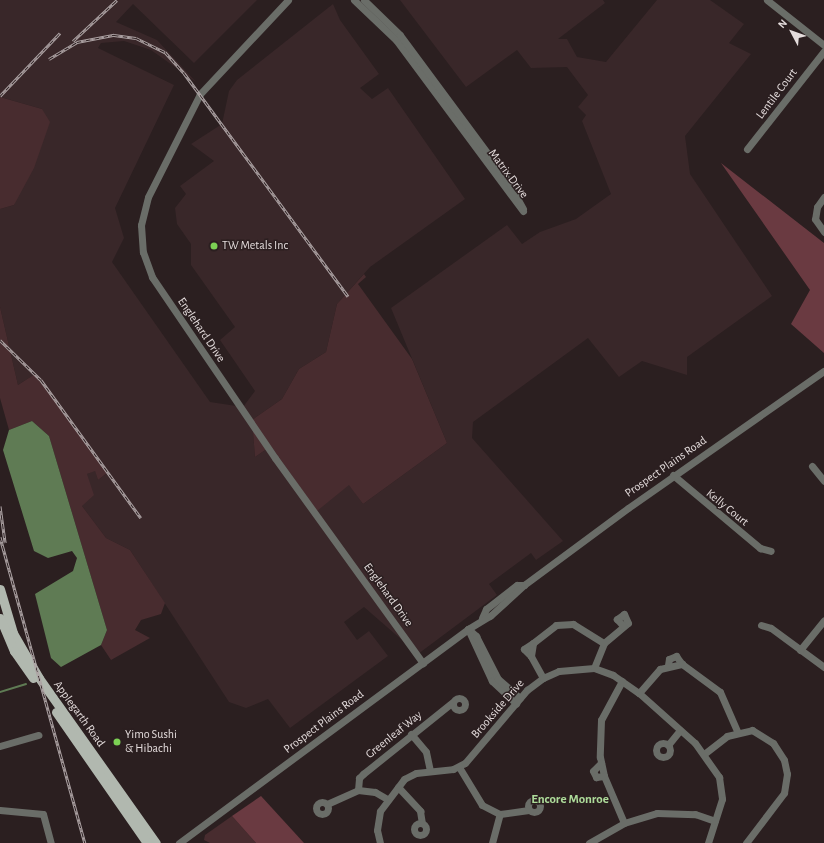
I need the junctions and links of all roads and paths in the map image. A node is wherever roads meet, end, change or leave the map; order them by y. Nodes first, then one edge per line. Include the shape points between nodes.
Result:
1 (288, 0) edge
2 (354, 0) edge
3 (364, 0) edge
4 (767, 0) edge
5 (824, 45) edge
6 (824, 51) edge
7 (747, 149) dead end
8 (824, 197) edge
9 (824, 232) edge
10 (824, 371) edge
11 (812, 466) dead end
12 (673, 475) junction
13 (824, 481) edge
14 (772, 551) dead end
15 (0, 590) edge
16 (0, 618) edge
17 (824, 620) edge
18 (761, 625) dead end
19 (623, 626) dead end
20 (468, 629) junction
21 (604, 643) junction
22 (800, 650) junction
23 (423, 662) junction
24 (824, 667) edge
25 (594, 668) junction
26 (543, 678) junction
27 (622, 681) junction
28 (639, 694) junction
29 (518, 700) junction
30 (453, 702) dead end
31 (680, 730) junction
32 (737, 731) junction
33 (38, 734) dead end
34 (411, 734) junction
35 (668, 745) dead end
36 (0, 746) edge
37 (704, 754) junction
38 (458, 767) junction
39 (430, 771) junction
40 (398, 787) junction
41 (358, 790) junction
42 (387, 800) junction
43 (327, 804) dead end
44 (0, 810) edge
45 (529, 810) dead end
46 (500, 814) junction
47 (716, 821) junction
48 (422, 823) dead end
49 (624, 823) junction
50 (50, 843) edge
51 (147, 843) edge
52 (156, 843) edge
53 (179, 843) edge
54 (380, 843) edge
55 (492, 843) edge
56 (589, 843) edge
57 (708, 843) edge
58 (746, 843) edge

1 - 23 street, Englehard Drive via 200,94 148,197 141,225 143,252 152,277 162,293 275,458
2 - 3 street, Matrix Drive via 396,40 523,211 506,178 400,35
4 - 5 street
6 - 7 street, Lentile Court
8 - 9 street via 815,213
10 - 12 street, Prospect Plains Road
11 - 13 street
12 - 14 street, Kelly Court via 760,548
12 - 20 street, Prospect Plains Road via 524,585 517,585 486,609 482,618
15 - 52 main road, Applegarth Road via 13,633 39,678
16 - 51 main road, Applegarth Road via 14,651
17 - 22 street
18 - 22 street
19 - 21 street
20 - 23 street, Prospect Plains Road
20 - 29 street via 476,636 498,679
21 - 25 street
21 - 26 street via 567,622 556,624 533,644 532,656
22 - 24 street
23 - 53 street, Prospect Plains Road
25 - 26 street, Brookside Drive via 559,671
25 - 27 street, Brookside Drive
26 - 29 street, Brookside Drive
27 - 28 street, Brookside Drive
27 - 49 street via 601,720 601,763
28 - 31 street, Brookside Drive
28 - 32 street via 668,665 682,664 720,692
29 - 38 street, Brookside Drive
30 - 34 street, Greenleaf Way
31 - 35 street
31 - 37 street, Brookside Drive
32 - 37 street
32 - 58 street via 752,730 765,735 779,751 787,774 781,800
33 - 36 street
34 - 39 street via 426,752
34 - 41 street, Greenleaf Way via 359,778
37 - 47 street, Brookside Drive via 721,784 722,798
38 - 39 street
38 - 46 street via 482,805
39 - 40 street via 410,776
40 - 42 street
40 - 48 street via 416,805
41 - 42 street via 375,792
41 - 43 street
42 - 54 street via 378,818
44 - 50 street via 43,814
45 - 46 street
46 - 55 street
47 - 49 street via 680,812 657,813
47 - 57 street, Brookside Drive
49 - 56 street

